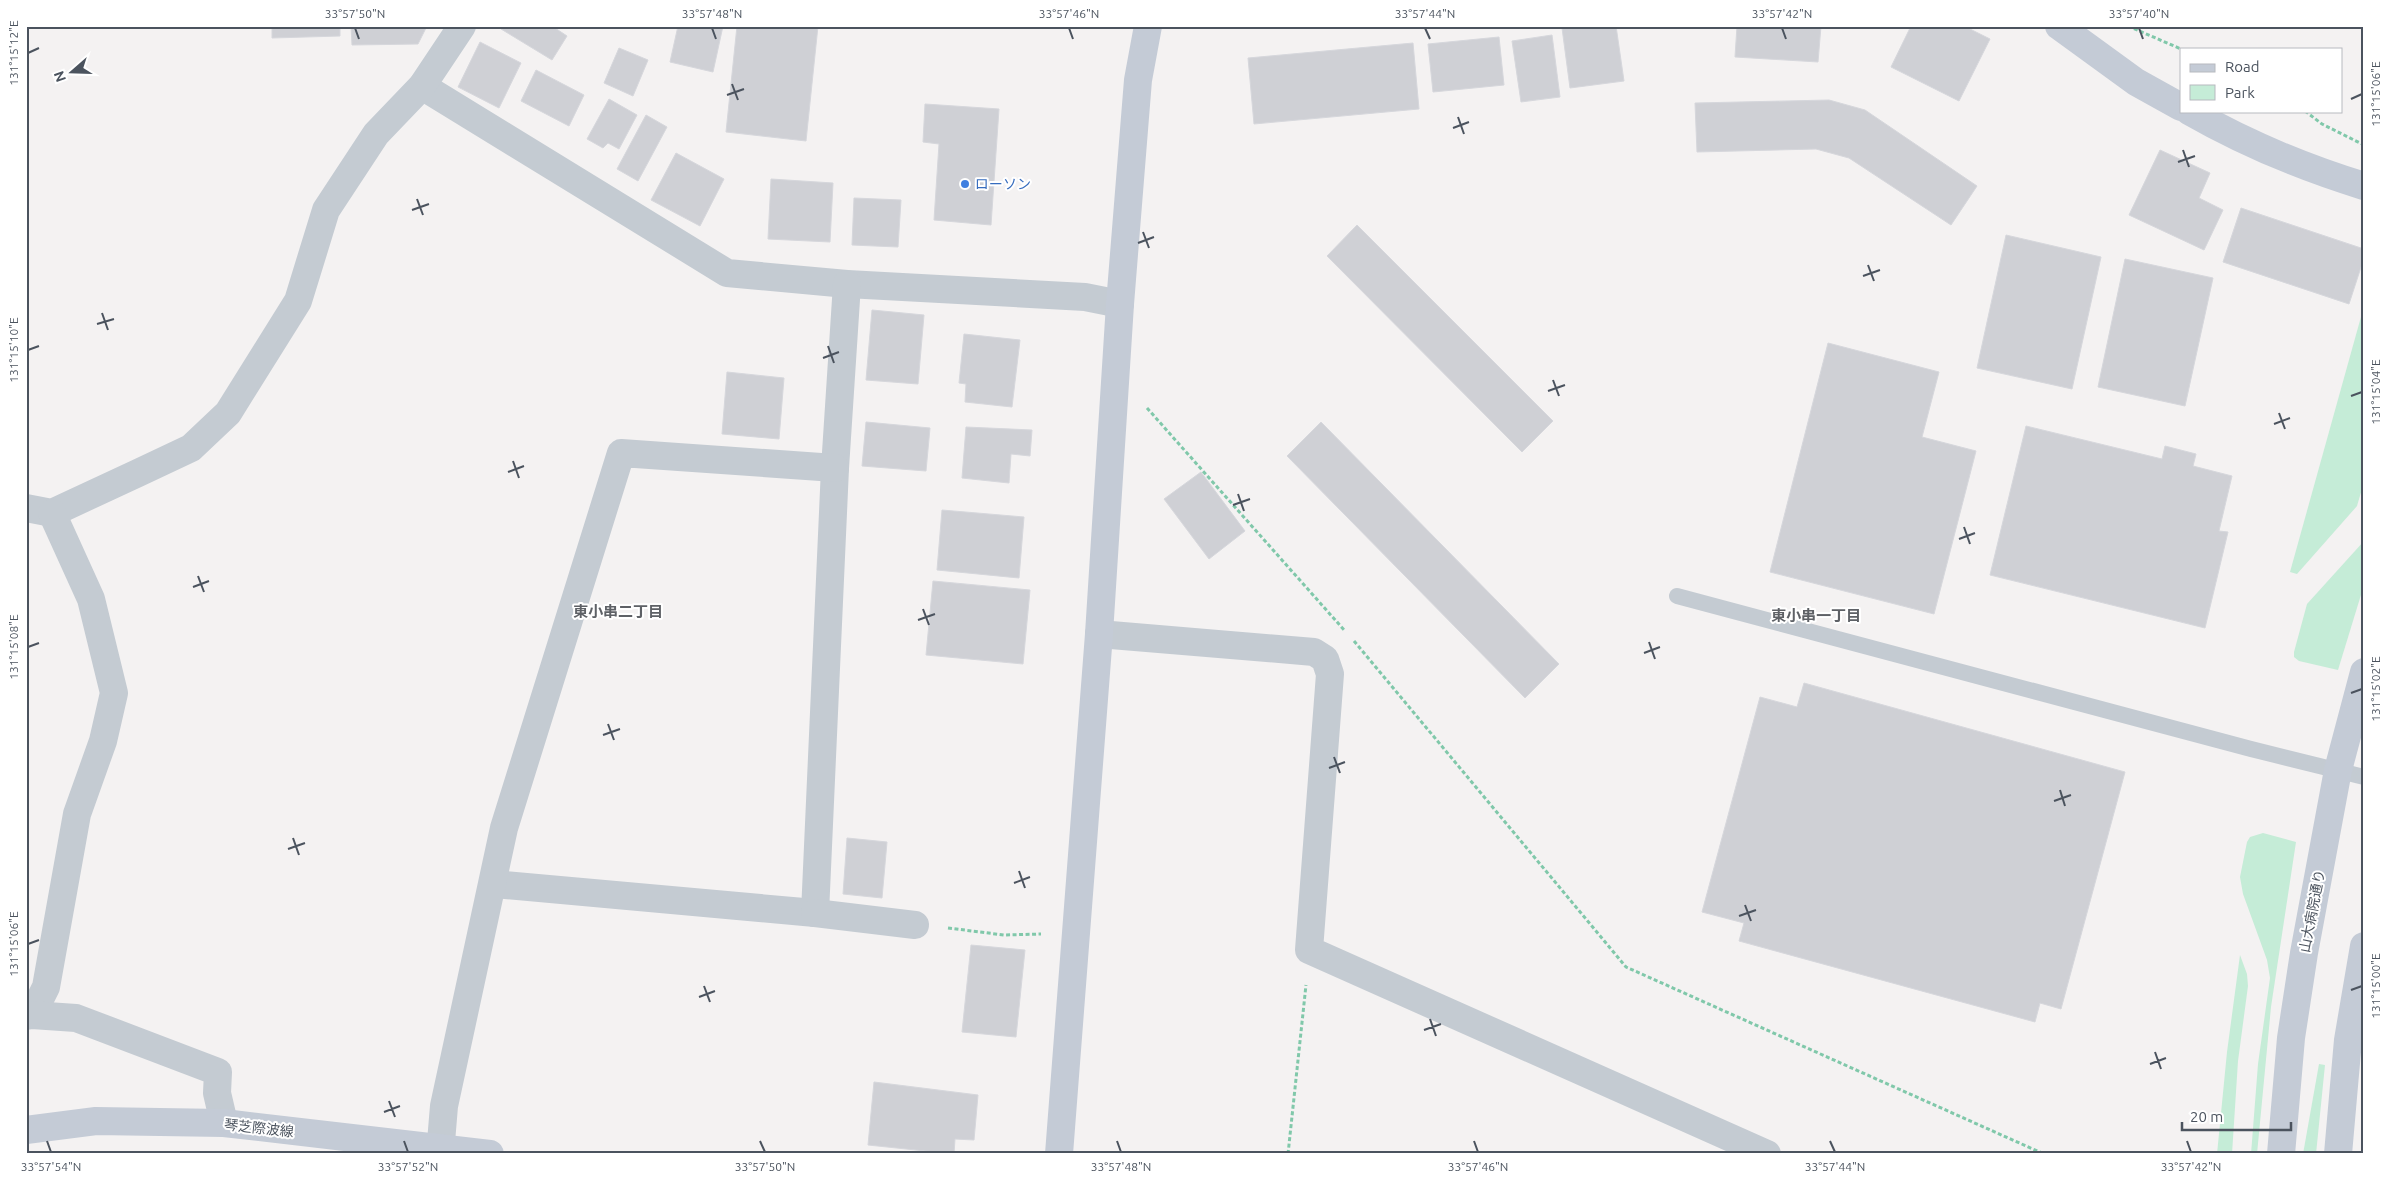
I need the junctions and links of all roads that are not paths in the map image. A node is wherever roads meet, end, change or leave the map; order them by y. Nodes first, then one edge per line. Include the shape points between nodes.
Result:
1 (462, 26) edge
2 (1148, 26) edge
3 (2059, 26) edge
4 (422, 86) junction
5 (2180, 106) edge
6 (2191, 112) edge
7 (2364, 186) edge
8 (847, 284) junction
9 (1120, 304) junction
10 (835, 468) junction
11 (39, 510) edge
12 (1677, 596) dead end
13 (1099, 634) junction
14 (2364, 672) edge
15 (2338, 770) junction
16 (2364, 777) edge
17 (494, 884) junction
18 (815, 913) junction
19 (915, 925) road end
20 (2364, 946) edge
21 (29, 1015) edge
22 (224, 1124) junction
23 (26, 1130) edge
24 (440, 1150) edge
25 (490, 1154) edge
26 (1059, 1154) edge
27 (1767, 1154) edge
28 (2281, 1154) edge
29 (2338, 1154) edge

1 - 4 street
2 - 9 street via 1138,80
3 - 5 street via 2136,82
4 - 8 street via 727,273
4 - 11 street via 376,134 326,210 298,301 228,413 191,448
6 - 7 street via 2274,154
8 - 9 street via 1085,297
8 - 10 street
9 - 13 street
10 - 17 street via 621,453 504,828
10 - 18 street
11 - 21 street via 90,599 114,693 103,741 77,814 46,987
12 - 15 lane via 2251,750
13 - 26 street
13 - 27 street via 1314,652 1325,659 1330,674 1309,950
14 - 15 street, 山大病院通り
15 - 16 lane
15 - 28 street, 山大病院通り via 2291,1038
17 - 18 street
17 - 24 street via 444,1106
18 - 19 street
20 - 29 street via 2348,1040
21 - 22 street via 76,1018 218,1072 217,1093
22 - 23 street, 琴芝際波線 via 96,1121
22 - 24 street, 琴芝際波線
24 - 25 street, 琴芝際波線

